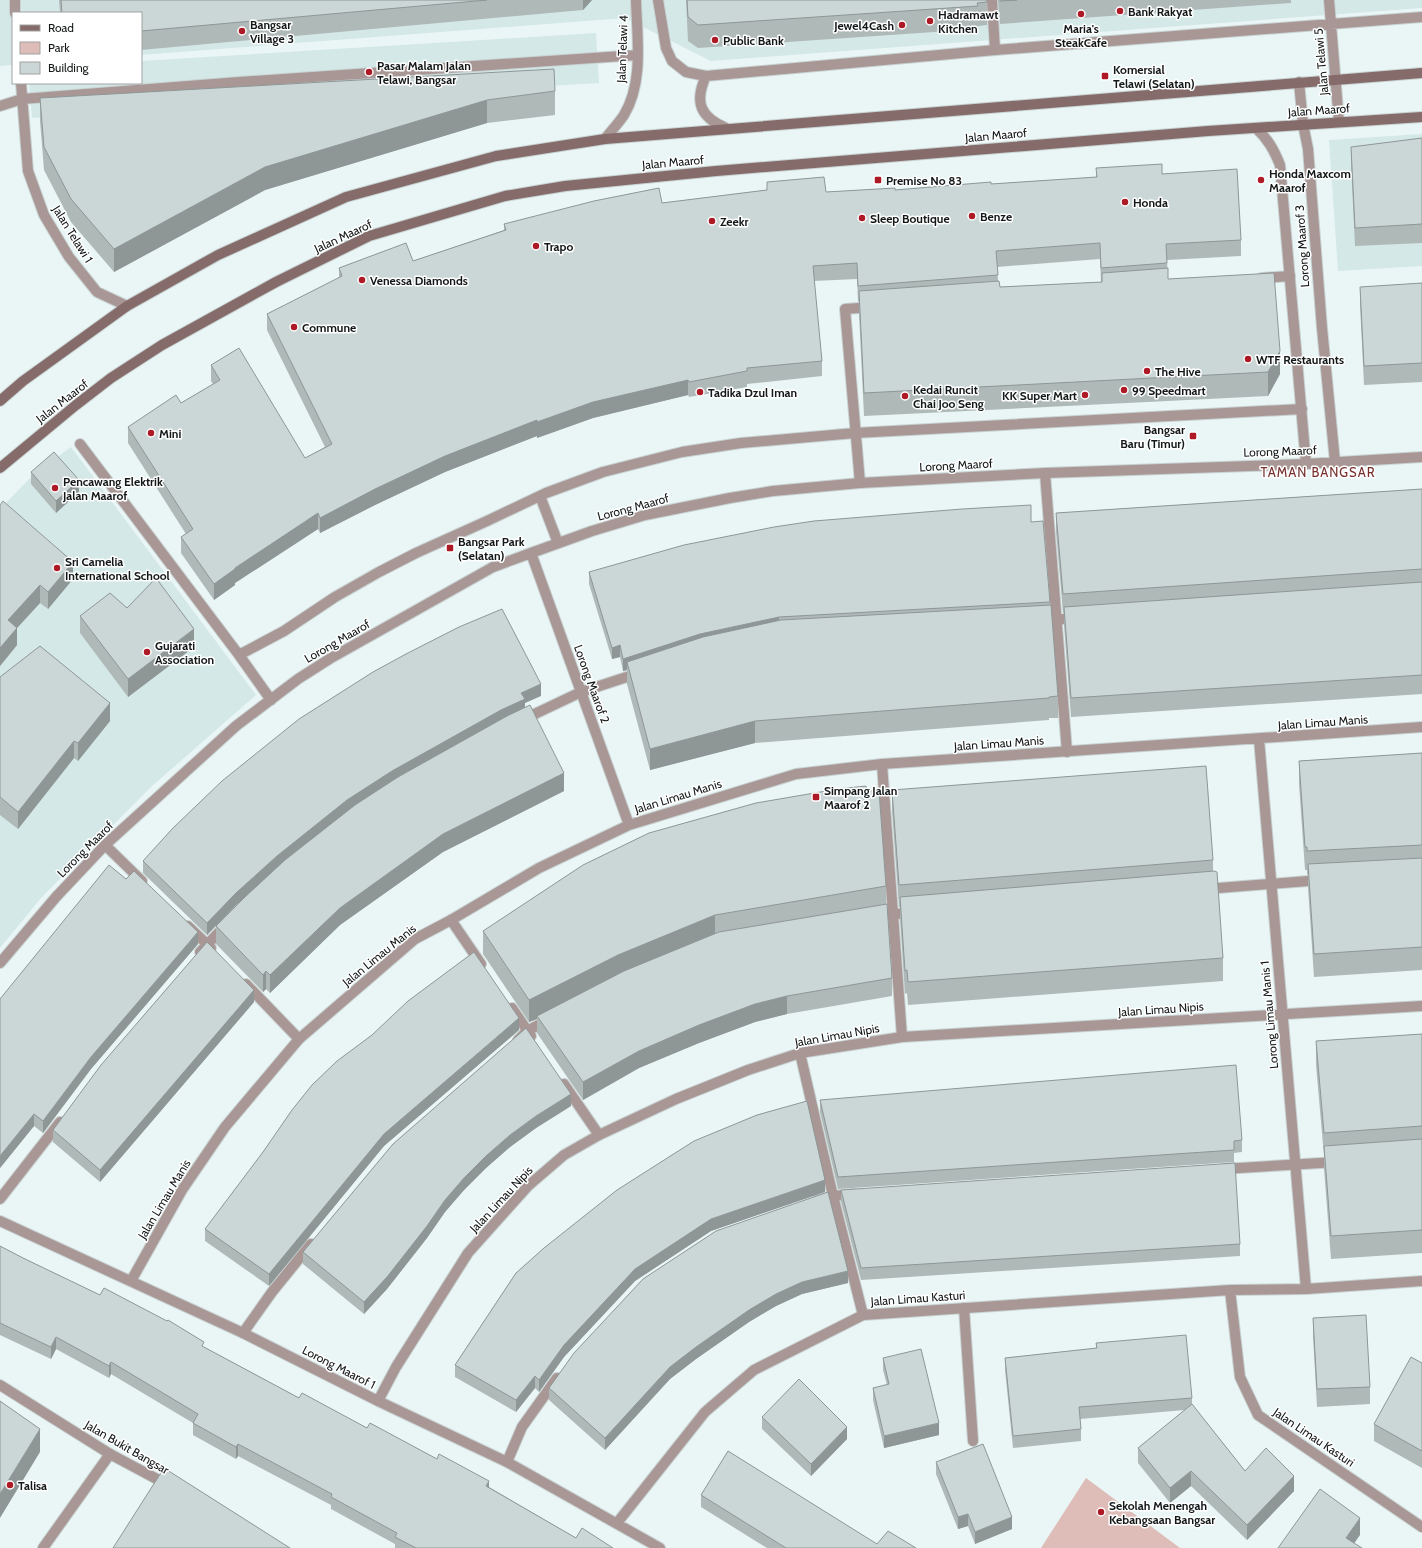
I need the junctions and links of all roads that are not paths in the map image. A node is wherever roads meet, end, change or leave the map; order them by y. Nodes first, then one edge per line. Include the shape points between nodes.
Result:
1 (14, 0) edge
2 (636, 0) edge
3 (658, 0) edge
4 (992, 0) edge
5 (1329, 0) edge
6 (16, 12) edge
7 (1422, 17) edge
8 (1331, 25) junction
9 (996, 50) junction
10 (637, 55) junction
11 (1422, 73) edge
12 (706, 76) junction
13 (1335, 80) junction
14 (1299, 82) junction
15 (21, 84) edge
16 (22, 99) junction
17 (0, 106) edge
18 (1422, 117) edge
19 (1339, 122) junction
20 (1303, 124) junction
21 (726, 128) junction
22 (1256, 128) junction
23 (604, 139) junction
24 (1290, 276) junction
25 (1254, 279) edge
26 (127, 306) junction
27 (884, 306) edge
28 (0, 401) edge
29 (1302, 409) junction
30 (855, 433) junction
31 (80, 444) dead end
32 (1422, 457) edge
33 (1335, 462) junction
34 (1306, 464) junction
35 (0, 468) edge
36 (1044, 472) junction
37 (860, 483) junction
38 (540, 496) junction
39 (558, 543) junction
40 (531, 553) junction
41 (1088, 618) edge
42 (1056, 620) junction
43 (1033, 621) edge
44 (239, 655) junction
45 (649, 670) edge
46 (581, 692) junction
47 (271, 700) junction
48 (511, 725) edge
49 (1422, 727) edge
50 (1259, 739) junction
51 (1066, 752) junction
52 (882, 764) junction
53 (629, 825) junction
54 (105, 845) junction
55 (1328, 880) edge
56 (1271, 884) junction
57 (150, 889) edge
58 (1192, 890) edge
59 (925, 911) edge
60 (894, 914) junction
61 (179, 916) edge
62 (863, 919) edge
63 (451, 920) junction
64 (229, 921) edge
65 (207, 944) junction
66 (218, 955) edge
67 (192, 962) edge
68 (0, 963) edge
69 (485, 970) edge
70 (240, 978) edge
71 (506, 1000) edge
72 (1422, 1006) edge
73 (1282, 1014) junction
74 (554, 1017) edge
75 (528, 1031) junction
76 (902, 1037) junction
77 (299, 1039) junction
78 (536, 1044) edge
79 (510, 1046) edge
80 (800, 1053) junction
81 (559, 1077) edge
82 (64, 1117) edge
83 (599, 1135) junction
84 (1350, 1161) edge
85 (1295, 1164) junction
86 (1215, 1170) edge
87 (865, 1194) edge
88 (833, 1196) junction
89 (0, 1199) edge
90 (810, 1204) edge
91 (0, 1221) edge
92 (317, 1237) edge
93 (131, 1281) junction
94 (1422, 1281) edge
95 (1306, 1289) junction
96 (1230, 1290) junction
97 (964, 1308) junction
98 (863, 1315) junction
99 (243, 1333) junction
100 (565, 1367) edge
101 (0, 1385) edge
102 (378, 1402) junction
103 (973, 1441) dead end
104 (110, 1454) junction
105 (507, 1462) junction
106 (174, 1488) edge
107 (617, 1523) junction
108 (1422, 1527) edge
109 (43, 1548) edge
110 (660, 1548) edge

1 - 6 street
2 - 10 street, Jalan Telawi 4
3 - 12 street via 666,48 672,61 686,72
4 - 9 street
5 - 8 street, Jalan Telawi 5
7 - 8 street
8 - 9 street
8 - 13 street, Jalan Telawi 5
9 - 12 street
10 - 16 street
10 - 23 street, Jalan Telawi 4 via 632,96 624,114
11 - 13 main road
12 - 21 street via 700,88 700,101 705,114 714,123
13 - 14 main road
13 - 19 street, Jalan Telawi 5
14 - 20 street, Lorong Maarof 3
14 - 21 main road
15 - 16 street, Jalan Telawi 1
16 - 17 street
16 - 26 street, Jalan Telawi 1 via 28,171 44,215 69,257 97,292
18 - 19 main road, Jalan Maarof
19 - 20 main road, Jalan Maarof
20 - 22 main road, Jalan Maarof
20 - 33 street, Lorong Maarof 3 via 1308,149
21 - 23 main road
22 - 24 street, Lorong Maarof 3 via 1267,138 1280,165
22 - 35 main road, Jalan Maarof via 638,178 504,196 369,236 276,282 162,345 111,378
23 - 26 main road via 496,156 346,197 218,255
24 - 25 street
24 - 29 street, Lorong Maarof 3
26 - 28 main road via 23,381
27 - 30 street via 845,309
29 - 30 street
29 - 34 street, Lorong Maarof 3
30 - 37 street
30 - 38 street via 740,443 682,452 603,472
31 - 44 street
32 - 33 street, Lorong Maarof
33 - 34 street, Lorong Maarof
34 - 36 street, Lorong Maarof
36 - 37 street, Lorong Maarof
36 - 42 street
37 - 39 street, Lorong Maarof via 772,491 722,499 645,515
38 - 39 street
38 - 44 street via 416,552
39 - 40 street, Lorong Maarof
40 - 46 street, Lorong Maarof 2
40 - 47 street, Lorong Maarof via 493,567 331,658
41 - 42 street
42 - 43 street
42 - 51 street
44 - 47 street
45 - 46 street
46 - 48 street
46 - 53 street, Lorong Maarof 2
47 - 54 street, Lorong Maarof via 236,726
49 - 50 street, Jalan Limau Manis
50 - 51 street, Jalan Limau Manis
50 - 56 street, Lorong Limau Manis 1
51 - 52 street, Jalan Limau Manis
52 - 53 street, Jalan Limau Manis via 796,774
52 - 60 street
53 - 63 street, Jalan Limau Manis via 539,868
54 - 57 street
54 - 68 street, Lorong Maarof via 56,897
55 - 56 street
56 - 58 street
56 - 73 street, Lorong Limau Manis 1
59 - 60 street
60 - 62 street
60 - 76 street
61 - 65 street
63 - 69 street
63 - 77 street, Jalan Limau Manis via 416,939
64 - 65 street
65 - 66 street
65 - 67 street
70 - 77 street
71 - 75 street
72 - 73 street, Jalan Limau Nipis
73 - 76 street, Jalan Limau Nipis
73 - 85 street, Lorong Limau Manis 1
74 - 75 street
75 - 78 street
75 - 79 street
76 - 80 street, Jalan Limau Nipis
77 - 93 street, Jalan Limau Manis via 225,1127 182,1190
80 - 83 street, Jalan Limau Nipis via 748,1070 676,1099
80 - 88 street
81 - 83 street
82 - 89 street
83 - 102 street, Jalan Limau Nipis via 564,1155 528,1186 468,1253 396,1366
84 - 85 street
85 - 86 street
85 - 95 street, Lorong Limau Manis 1
87 - 88 street
88 - 90 street
88 - 98 street
91 - 93 street, Lorong Maarof 1
92 - 99 street via 272,1292
93 - 99 street, Lorong Maarof 1
94 - 95 street, Jalan Limau Kasturi
95 - 96 street, Jalan Limau Kasturi
96 - 97 street, Jalan Limau Kasturi
96 - 108 street, Jalan Limau Kasturi via 1240,1377 1258,1415
97 - 98 street, Jalan Limau Kasturi
97 - 103 street
98 - 107 street, Jalan Limau Kasturi via 754,1370 705,1412
99 - 102 street, Lorong Maarof 1
100 - 105 street via 522,1427
101 - 104 street, Jalan Bukit Bangsar
102 - 105 street, Lorong Maarof 1
104 - 106 street, Jalan Bukit Bangsar
104 - 109 street
105 - 107 street, Lorong Maarof 1
107 - 110 street, Lorong Maarof 1

